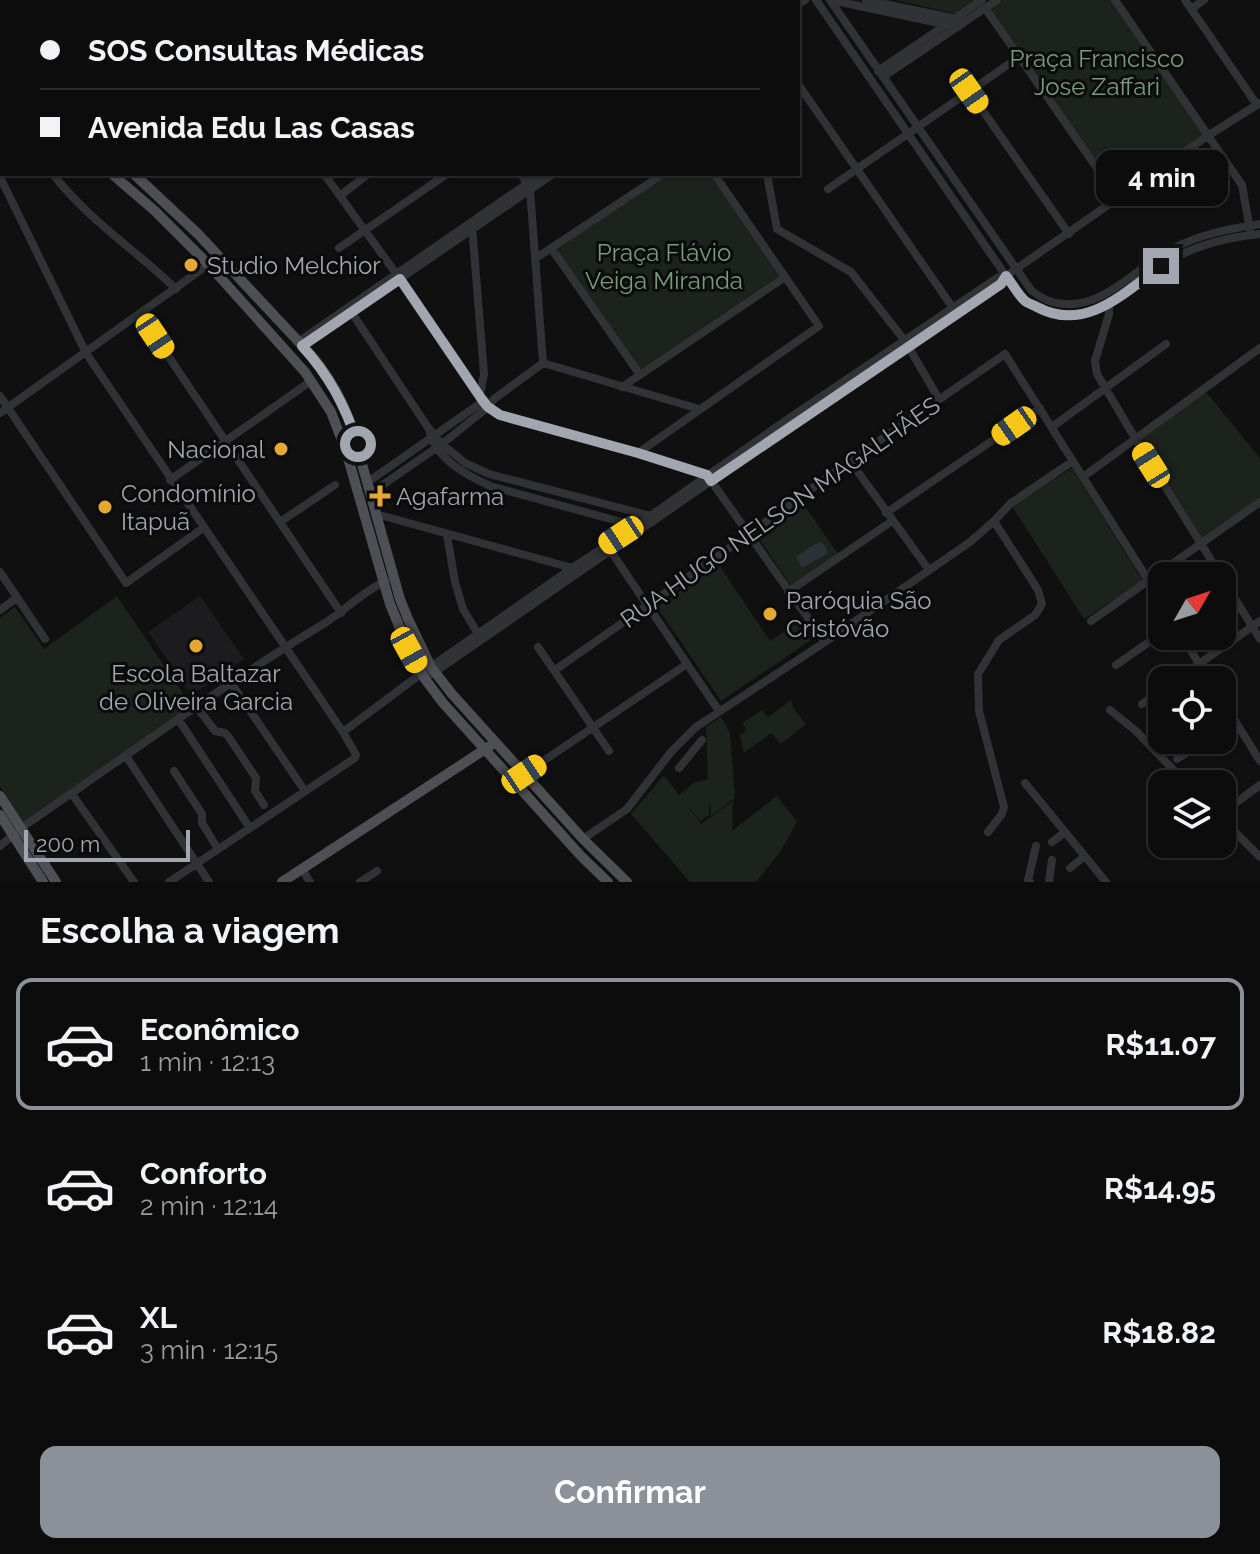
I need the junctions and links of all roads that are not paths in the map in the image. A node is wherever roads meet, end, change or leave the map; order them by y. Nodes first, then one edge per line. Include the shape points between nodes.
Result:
1 (816, 0) edge
2 (830, 0) edge
3 (866, 0) edge
4 (997, 0) edge
5 (1115, 0) edge
6 (1185, 0) edge
7 (1204, 0) edge
8 (984, 4) edge
9 (1191, 9) junction
10 (957, 23) junction
11 (1019, 57) junction
12 (880, 74) junction
13 (800, 87) edge
14 (969, 91) junction
15 (1258, 104) edge
16 (917, 128) junction
17 (908, 134) junction
18 (1209, 135) junction
19 (856, 169) junction
20 (55, 176) edge
21 (114, 176) edge
22 (136, 176) edge
23 (325, 176) edge
24 (365, 176) edge
25 (444, 176) edge
26 (522, 176) edge
27 (539, 176) edge
28 (549, 176) edge
29 (660, 176) edge
30 (715, 176) edge
31 (767, 176) edge
32 (0, 178) edge
33 (529, 187) junction
34 (828, 189) dead end
35 (340, 196) junction
36 (1118, 198) junction
37 (1260, 224) edge
38 (472, 225) junction
39 (777, 229) junction
40 (365, 231) junction
41 (1253, 232) edge
42 (1069, 234) junction
43 (761, 242) junction
44 (339, 248) dead end
45 (551, 248) junction
46 (219, 257) junction
47 (536, 258) junction
48 (209, 265) junction
49 (1016, 269) junction
50 (1006, 276) junction
51 (398, 277) junction
52 (785, 277) junction
53 (176, 289) junction
54 (1108, 300) junction
55 (350, 310) junction
56 (955, 311) junction
57 (140, 314) junction
58 (300, 344) junction
59 (907, 344) junction
60 (1166, 344) dead end
61 (1260, 348) edge
62 (86, 353) junction
63 (543, 363) junction
64 (640, 375) junction
65 (311, 381) junction
66 (622, 387) junction
67 (1104, 388) junction
68 (0, 396) edge
69 (939, 399) junction
70 (484, 401) junction
71 (1040, 408) junction
72 (699, 409) junction
73 (4, 410) edge
74 (1052, 427) junction
75 (432, 434) junction
76 (1135, 438) junction
77 (226, 442) junction
78 (439, 446) junction
79 (638, 453) junction
80 (850, 461) junction
81 (1073, 461) junction
82 (1083, 477) junction
83 (709, 478) junction
84 (170, 480) junction
85 (518, 482) junction
86 (335, 485) dead end
87 (369, 488) junction
88 (514, 493) junction
89 (594, 502) junction
90 (1260, 503) edge
91 (592, 513) junction
92 (376, 514) junction
93 (654, 517) junction
94 (889, 517) junction
95 (994, 521) junction
96 (280, 522) junction
97 (640, 527) junction
98 (203, 528) junction
99 (447, 535) junction
100 (748, 535) junction
101 (1201, 544) junction
102 (608, 548) junction
103 (1176, 562) edge
104 (1212, 562) edge
105 (572, 568) junction
106 (583, 570) junction
107 (929, 570) junction
108 (0, 572) edge
109 (394, 577) junction
110 (1148, 578) edge
111 (382, 582) junction
112 (1148, 582) edge
113 (788, 592) junction
114 (1236, 597) edge
115 (17, 598) junction
116 (649, 606) junction
117 (0, 610) edge
118 (341, 613) junction
119 (1091, 621) dead end
120 (1256, 623) edge
121 (480, 637) junction
122 (45, 639) dead end
123 (1260, 639) edge
124 (825, 642) junction
125 (1148, 643) edge
126 (285, 647) junction
127 (538, 647) dead end
128 (1190, 650) edge
129 (687, 664) junction
130 (1199, 664) junction
131 (1116, 665) dead end
132 (1196, 666) edge
133 (555, 670) junction
134 (428, 673) junction
135 (231, 683) junction
136 (1148, 700) edge
137 (1142, 704) dead end
138 (197, 707) junction
139 (1110, 710) dead end
140 (719, 711) junction
141 (178, 719) junction
142 (1236, 722) edge
143 (593, 727) junction
144 (343, 732) junction
145 (702, 740) dead end
146 (494, 742) junction
147 (484, 750) junction
148 (609, 751) dead end
149 (1185, 754) edge
150 (126, 756) junction
151 (1177, 759) dead end
152 (1260, 761) edge
153 (679, 768) dead end
154 (1174, 770) edge
155 (174, 771) dead end
156 (524, 774) junction
157 (1025, 783) dead end
158 (1260, 785) edge
159 (305, 791) junction
160 (72, 794) junction
161 (0, 796) edge
162 (264, 805) dead end
163 (1236, 805) edge
164 (0, 815) edge
165 (250, 828) junction
166 (1236, 831) edge
167 (16, 832) junction
168 (988, 832) dead end
169 (1065, 832) junction
170 (583, 839) junction
171 (1052, 842) dead end
172 (0, 846) edge
173 (1036, 846) dead end
174 (218, 849) junction
175 (1085, 856) junction
176 (1260, 857) edge
177 (1052, 860) dead end
178 (197, 864) junction
179 (1070, 868) dead end
180 (302, 869) junction
181 (377, 871) dead end
182 (1104, 881) edge
183 (43, 882) edge
184 (56, 882) edge
185 (134, 882) edge
186 (169, 882) edge
187 (209, 882) edge
188 (282, 882) edge
189 (310, 882) edge
190 (360, 882) edge
191 (608, 882) edge
192 (627, 882) edge
193 (1030, 882) edge
194 (1049, 882) edge

1 - 17 street
2 - 10 street
2 - 12 street
3 - 10 street
4 - 8 street
5 - 18 street
6 - 9 street
7 - 9 street
8 - 10 street
8 - 11 street
9 - 15 street
10 - 12 street
11 - 14 street
11 - 36 street
12 - 16 street
13 - 19 street
14 - 16 street
14 - 42 street
15 - 18 street
16 - 17 street
16 - 49 street
17 - 19 street
17 - 50 street
18 - 36 street
18 - 41 street via 1242,185
19 - 34 street
19 - 56 street
20 - 53 street via 72,198
21 - 48 main road
22 - 46 main road
23 - 35 street
24 - 35 street
25 - 40 street
26 - 33 street
27 - 33 street
28 - 33 street
29 - 45 street
30 - 43 street
31 - 39 street
32 - 62 street
33 - 38 street
33 - 47 street
35 - 40 street
36 - 42 street
37 - 41 street
38 - 51 street
38 - 70 street
39 - 43 street
39 - 59 street via 851,272
40 - 44 street
40 - 51 street
41 - 54 street via 1157,258
42 - 49 street
43 - 52 street
45 - 47 street
45 - 64 street
46 - 48 street
46 - 58 main road
47 - 63 street
48 - 53 street
48 - 65 main road
49 - 50 street
49 - 54 street via 1031,290 1050,302
50 - 54 street via 1025,301 1049,314 1083,314
50 - 56 street
51 - 55 street
51 - 70 street
52 - 64 street
52 - 72 street via 819,326
53 - 57 street
54 - 67 street via 1095,361
55 - 58 street
55 - 75 street
56 - 59 street
57 - 62 street
57 - 77 street
58 - 87 main road via 329,378 345,408
59 - 69 street
59 - 83 street
60 - 67 street
61 - 76 street
62 - 73 street
62 - 84 street
63 - 66 street
63 - 70 street
64 - 66 street
65 - 77 street
65 - 111 main road via 331,412 346,451
66 - 72 street
67 - 74 street
67 - 76 street
68 - 73 street
69 - 71 street, RUA HUGO NELSON MAGALHÃES via 1005,354
69 - 80 street, RUA HUGO NELSON MAGALHÃES
70 - 75 street
70 - 78 street
70 - 79 street via 500,415
71 - 74 street
71 - 94 street
72 - 79 street
73 - 98 street via 126,583
74 - 81 street
75 - 78 street
75 - 87 street
76 - 82 street
76 - 101 street
77 - 84 street
77 - 96 street
78 - 85 street via 489,474
78 - 87 street
78 - 88 street via 463,473
79 - 83 street
80 - 94 street
80 - 100 street, RUA HUGO NELSON MAGALHÃES
81 - 82 street
81 - 95 street via 1011,503
82 - 110 street
83 - 93 street
83 - 100 street
84 - 98 street
85 - 88 street
85 - 89 street
86 - 96 street
87 - 92 main road
88 - 91 street
89 - 91 street
89 - 93 street
90 - 101 street
91 - 97 street
92 - 99 street
92 - 109 main road
93 - 97 street
94 - 107 street
94 - 113 street
95 - 107 street
95 - 168 street via 1042,604 999,640 978,674 979,711 1004,807
96 - 118 street
97 - 102 street
98 - 126 street
99 - 105 street
99 - 121 street via 463,609
100 - 113 street
100 - 116 street, RUA HUGO NELSON MAGALHÃES
101 - 103 street
101 - 104 street
102 - 105 street
102 - 106 street
102 - 116 street
105 - 106 street
105 - 121 street
106 - 121 street
107 - 124 street
108 - 115 street
109 - 111 street
109 - 134 main road
111 - 118 street
111 - 134 main road via 398,626
112 - 119 street
113 - 124 street
114 - 120 street
115 - 117 street
115 - 122 street
116 - 129 street
116 - 133 street, RUA HUGO NELSON MAGALHÃES
118 - 126 street
120 - 123 street
120 - 130 street
121 - 134 street
124 - 140 street
125 - 131 street
126 - 135 street
126 - 144 street
127 - 133 street
128 - 130 street
129 - 140 street
129 - 143 street
130 - 132 street
133 - 143 street
134 - 144 street
134 - 146 main road
134 - 147 main road via 443,703
135 - 138 street
135 - 159 street
136 - 137 street
138 - 141 street
138 - 162 street via 215,731 228,736 256,778 255,791
139 - 154 street
140 - 170 street via 671,752 627,809
141 - 150 street
141 - 165 street
142 - 152 street
143 - 148 street
143 - 156 street
144 - 159 street via 355,758
145 - 153 street
146 - 147 main road
146 - 156 main road
147 - 180 main road
147 - 191 main road
149 - 151 street
150 - 160 street
150 - 178 street
155 - 174 street
156 - 170 main road
157 - 169 street
158 - 163 street
159 - 165 street
160 - 167 street
160 - 185 street
161 - 167 main road
164 - 167 main road
165 - 174 street
166 - 176 street
167 - 172 street
167 - 183 main road
167 - 184 main road
169 - 171 street
169 - 175 street
170 - 192 main road
173 - 193 street
174 - 178 street
175 - 179 street
175 - 182 street
177 - 194 street
178 - 186 street
178 - 187 street
180 - 188 main road
180 - 189 street
181 - 190 street

